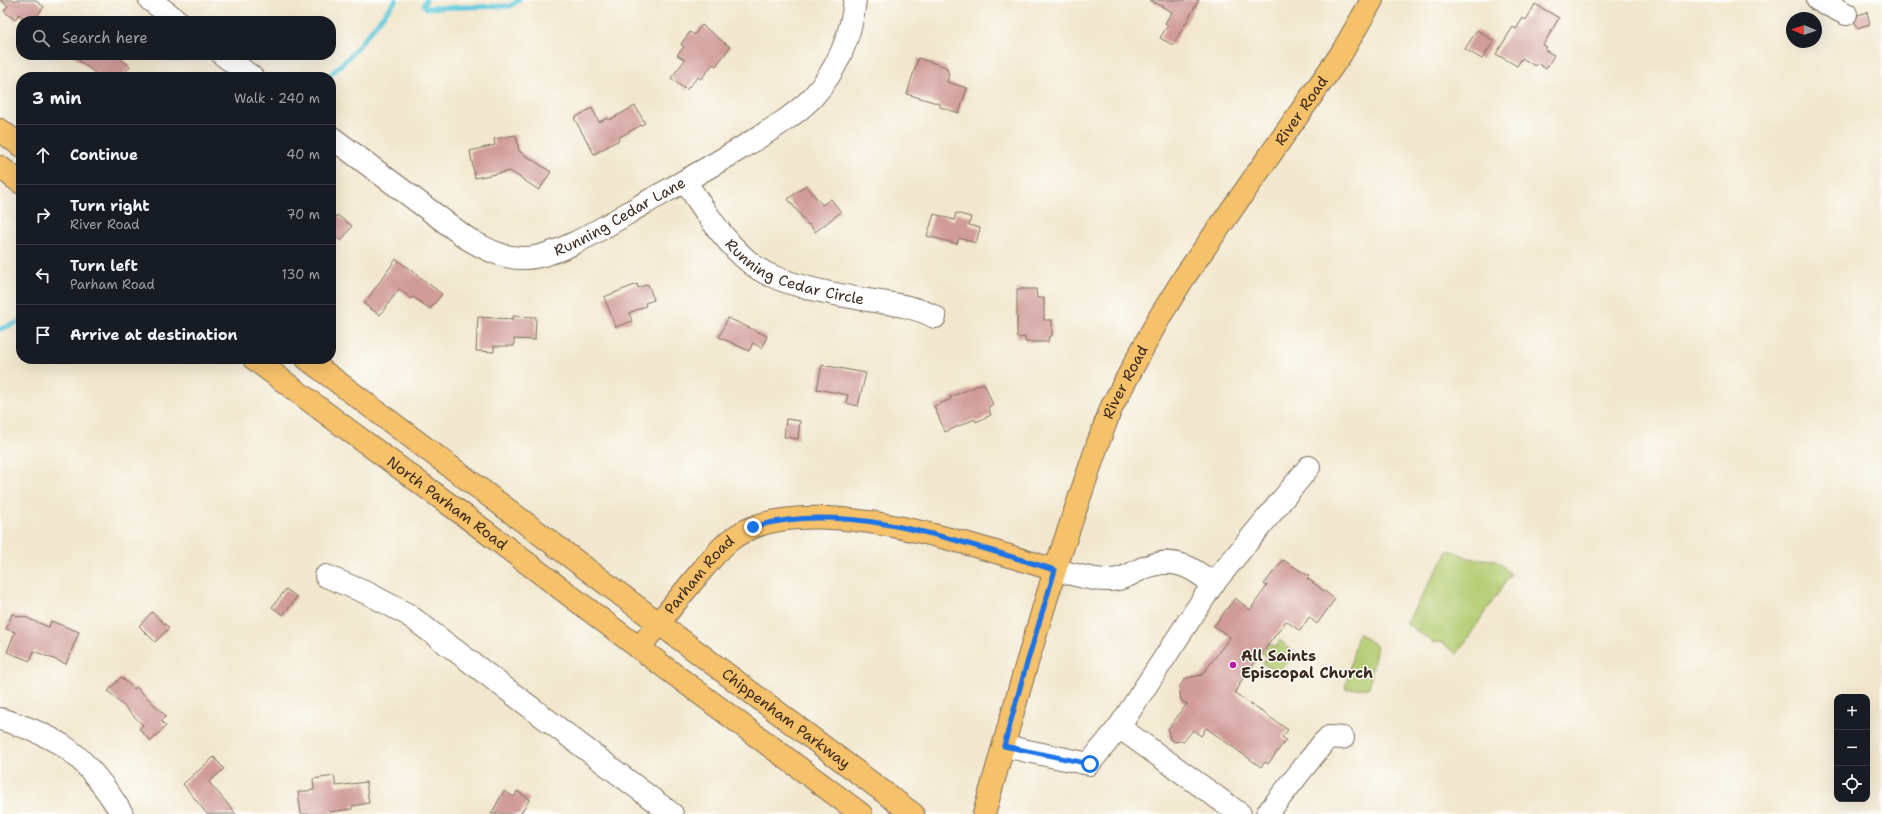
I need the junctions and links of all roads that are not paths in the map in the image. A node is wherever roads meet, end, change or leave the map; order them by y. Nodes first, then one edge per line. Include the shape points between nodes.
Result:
1 (150, 0) edge
2 (856, 0) edge
3 (1372, 0) edge
4 (1818, 0) edge
5 (1846, 14) dead end
6 (171, 16) edge
7 (230, 60) edge
8 (245, 72) edge
9 (0, 130) edge
10 (336, 141) edge
11 (16, 142) edge
12 (0, 167) edge
13 (16, 179) edge
14 (685, 181) junction
15 (935, 317) dead end
16 (261, 364) edge
17 (314, 364) edge
18 (1309, 467) dead end
19 (1055, 570) junction
20 (326, 576) dead end
21 (1213, 584) junction
22 (659, 623) junction
23 (639, 648) junction
24 (0, 719) edge
25 (1119, 727) junction
26 (1343, 738) dead end
27 (1004, 746) junction
28 (985, 809) edge
29 (122, 814) edge
30 (672, 814) edge
31 (861, 814) edge
32 (913, 814) edge
33 (1240, 814) edge
34 (1267, 814) edge

1 - 6 street
2 - 14 street, Running Cedar Lane via 844,50 811,99 786,120
3 - 19 main road, River Road via 1340,54 1185,276 1159,318 1112,406
4 - 5 street
7 - 8 street
9 - 11 main road
10 - 14 street, Running Cedar Lane via 468,239 508,257 525,258 552,252
12 - 13 main road
14 - 15 street, Running Cedar Circle via 709,217 732,244 758,268 793,283 854,298 910,307
16 - 23 main road, North Parham Road
17 - 22 main road, North Parham Road
18 - 21 street
19 - 21 street via 1105,581 1119,579 1148,566 1166,562 1182,564 1195,570
19 - 22 main road, Parham Road via 928,533 879,523 838,519 784,520 753,527 723,546
19 - 27 main road, River Road
20 - 30 street via 407,614
21 - 25 street
22 - 23 main road, Parham Road
22 - 32 main road, Chippenham Parkway
23 - 31 main road, Chippenham Parkway
24 - 29 street via 23,725 63,745 104,786
25 - 27 street via 1090,764
25 - 33 street
26 - 34 street via 1329,738 1323,743
27 - 28 main road, River Road

